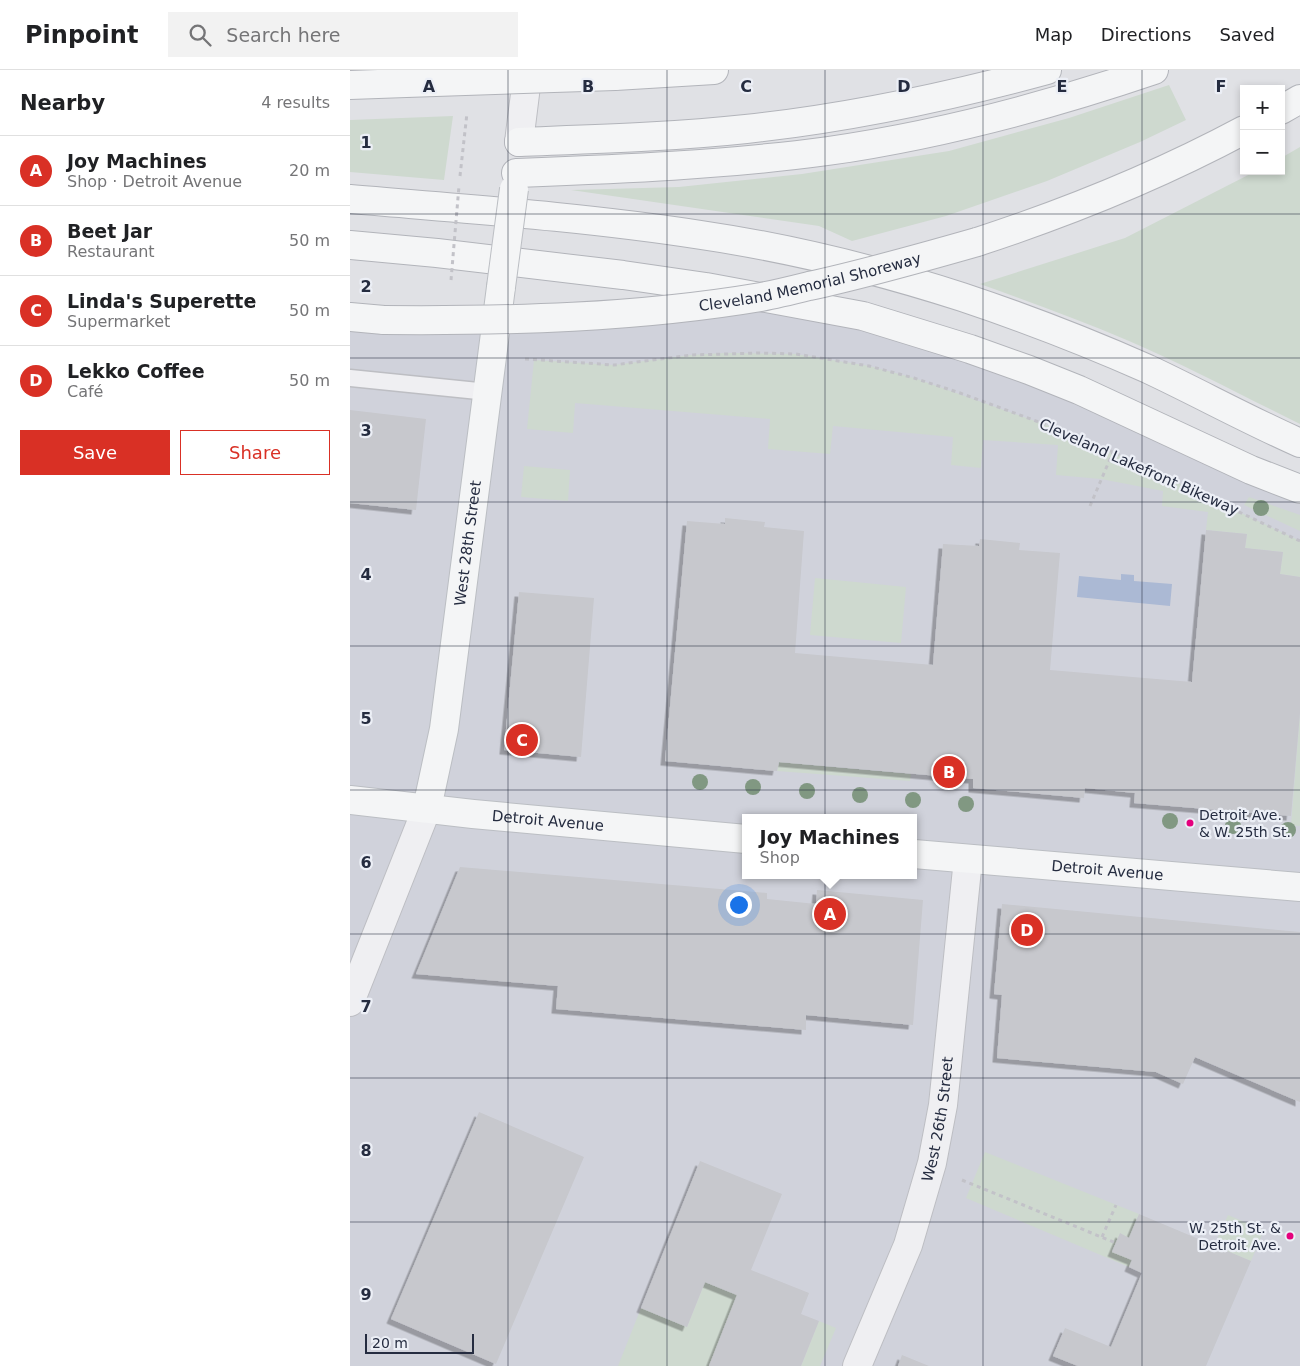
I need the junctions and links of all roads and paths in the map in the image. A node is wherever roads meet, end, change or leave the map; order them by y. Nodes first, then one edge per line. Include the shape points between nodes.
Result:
1 (528, 70) edge
2 (714, 70) edge
3 (1047, 70) edge
4 (1154, 70) edge
5 (350, 85) edge
6 (1300, 99) edge
7 (1285, 108) edge
8 (468, 109) dead end
9 (1240, 132) edge
10 (519, 142) junction
11 (460, 176) dead end
12 (515, 181) junction
13 (459, 186) dead end
14 (350, 199) edge
15 (350, 246) edge
16 (451, 280) dead end
17 (350, 317) edge
18 (534, 360) dead end
19 (350, 378) edge
20 (488, 392) junction
21 (1300, 442) edge
22 (1113, 452) junction
23 (1300, 489) edge
24 (1090, 506) dead end
25 (1300, 541) edge
26 (350, 800) edge
27 (427, 808) junction
28 (742, 839) edge
29 (917, 854) edge
30 (968, 859) junction
31 (1300, 887) edge
32 (350, 1002) edge
33 (957, 1178) dead end
34 (1116, 1205) dead end
35 (1102, 1237) junction
36 (1116, 1243) dead end
37 (857, 1366) edge

1 - 10 street, West 28th Street
2 - 5 main road, bridge
3 - 10 main road via 927,101 808,121 681,134
4 - 12 main road via 1021,111 829,151
6 - 7 main road
8 - 11 path
9 - 17 main road, Cleveland Memorial Shoreway, bridge via 1149,177 1034,223 886,268 761,297 581,317 486,320
10 - 12 main road, West 28th Street
12 - 20 main road, West 28th Street, bridge
13 - 16 path, bridge
14 - 21 main road via 640,226 756,244 828,260 961,297 1087,343
15 - 23 main road via 623,275 863,316 1029,370 1250,470
18 - 22 path, Cleveland Lakefront Bikeway via 614,365 759,352 831,359 869,366 942,387
19 - 20 lane
20 - 27 main road, West 28th Street via 444,729
22 - 24 path
22 - 25 path, Cleveland Lakefront Bikeway
26 - 27 main road, Detroit Avenue
27 - 28 main road, Detroit Avenue
27 - 32 street, West 28th Street
29 - 30 main road, Detroit Avenue
30 - 31 main road, Detroit Avenue
30 - 37 street, West 26th Street via 943,1105 932,1163 908,1245
33 - 35 path
34 - 35 path
35 - 36 path

